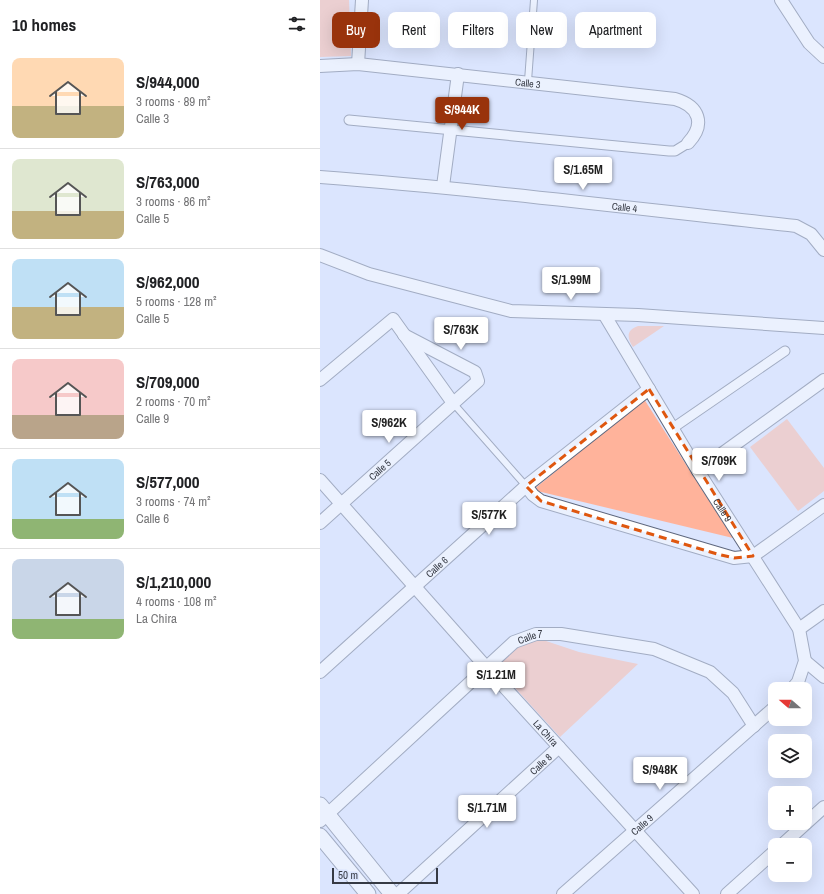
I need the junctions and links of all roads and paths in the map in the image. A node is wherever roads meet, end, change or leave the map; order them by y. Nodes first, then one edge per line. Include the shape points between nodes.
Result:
1 (362, 0) edge
2 (534, 0) edge
3 (781, 0) edge
4 (824, 57) edge
5 (358, 64) junction
6 (320, 66) edge
7 (458, 74) junction
8 (528, 81) junction
9 (349, 120) dead end
10 (450, 130) junction
11 (688, 143) joint
12 (320, 177) edge
13 (443, 186) junction
14 (824, 250) edge
15 (320, 254) edge
16 (604, 314) junction
17 (824, 328) edge
18 (404, 335) junction
19 (785, 352) dead end
20 (320, 380) edge
21 (824, 380) edge
22 (649, 389) junction
23 (453, 403) junction
24 (673, 428) junction
25 (698, 471) junction
26 (320, 480) edge
27 (526, 486) junction
28 (341, 504) junction
29 (824, 505) edge
30 (320, 523) edge
31 (753, 556) junction
32 (414, 588) junction
33 (824, 610) edge
34 (799, 629) junction
35 (805, 661) junction
36 (487, 668) junction
37 (320, 672) edge
38 (824, 677) edge
39 (798, 682) edge
40 (768, 713) edge
41 (754, 726) junction
42 (560, 747) junction
43 (824, 807) edge
44 (323, 813) edge
45 (634, 830) junction
46 (320, 836) edge
47 (790, 838) edge
48 (768, 857) edge
49 (368, 894) edge
50 (392, 894) edge
51 (398, 894) edge
52 (563, 894) edge
53 (693, 894) edge
54 (727, 894) edge

1 - 5 street
2 - 8 lane
3 - 4 street via 809,43
5 - 6 street, Calle 3
5 - 7 street, Calle 3
7 - 8 street, Calle 3
7 - 10 street
8 - 11 street, Calle 3 via 684,102 695,111 699,125 694,138
9 - 10 street
10 - 11 street via 669,151
10 - 13 street
12 - 13 street, Calle 4
13 - 14 street, Calle 4 via 796,226 811,234
15 - 16 street via 369,274 511,311
16 - 17 street
16 - 22 street, Calle 9
18 - 20 street via 393,320
18 - 23 street
18 - 23 street, Calle 5 via 475,372 478,381 476,385
19 - 24 street
21 - 25 street
22 - 24 street, Calle 9
22 - 27 street, Calle 6
23 - 27 lane
23 - 28 street, Calle 5
24 - 25 street, Calle 9
25 - 31 street, Calle 9
26 - 28 street, La Chira
27 - 31 street via 533,496 541,501 728,557
27 - 32 street, Calle 6
28 - 30 street, Calle 5
28 - 32 street, La Chira
29 - 31 street
31 - 34 street, Calle 9
32 - 36 street, La Chira
32 - 37 street, Calle 6
33 - 34 street
34 - 35 street, Calle 9
35 - 38 street
35 - 39 street, Calle 9
36 - 41 street, Calle 7 via 514,642 536,634 561,634 654,649 710,672 733,693
36 - 42 street, La Chira
36 - 44 street, Calle 7
40 - 41 street, Calle 9
41 - 45 street, Calle 9
42 - 45 street, La Chira
42 - 51 street, Calle 8
43 - 47 street
44 - 50 street
45 - 52 street, Calle 9
45 - 53 street, La Chira
46 - 49 street
48 - 54 street

